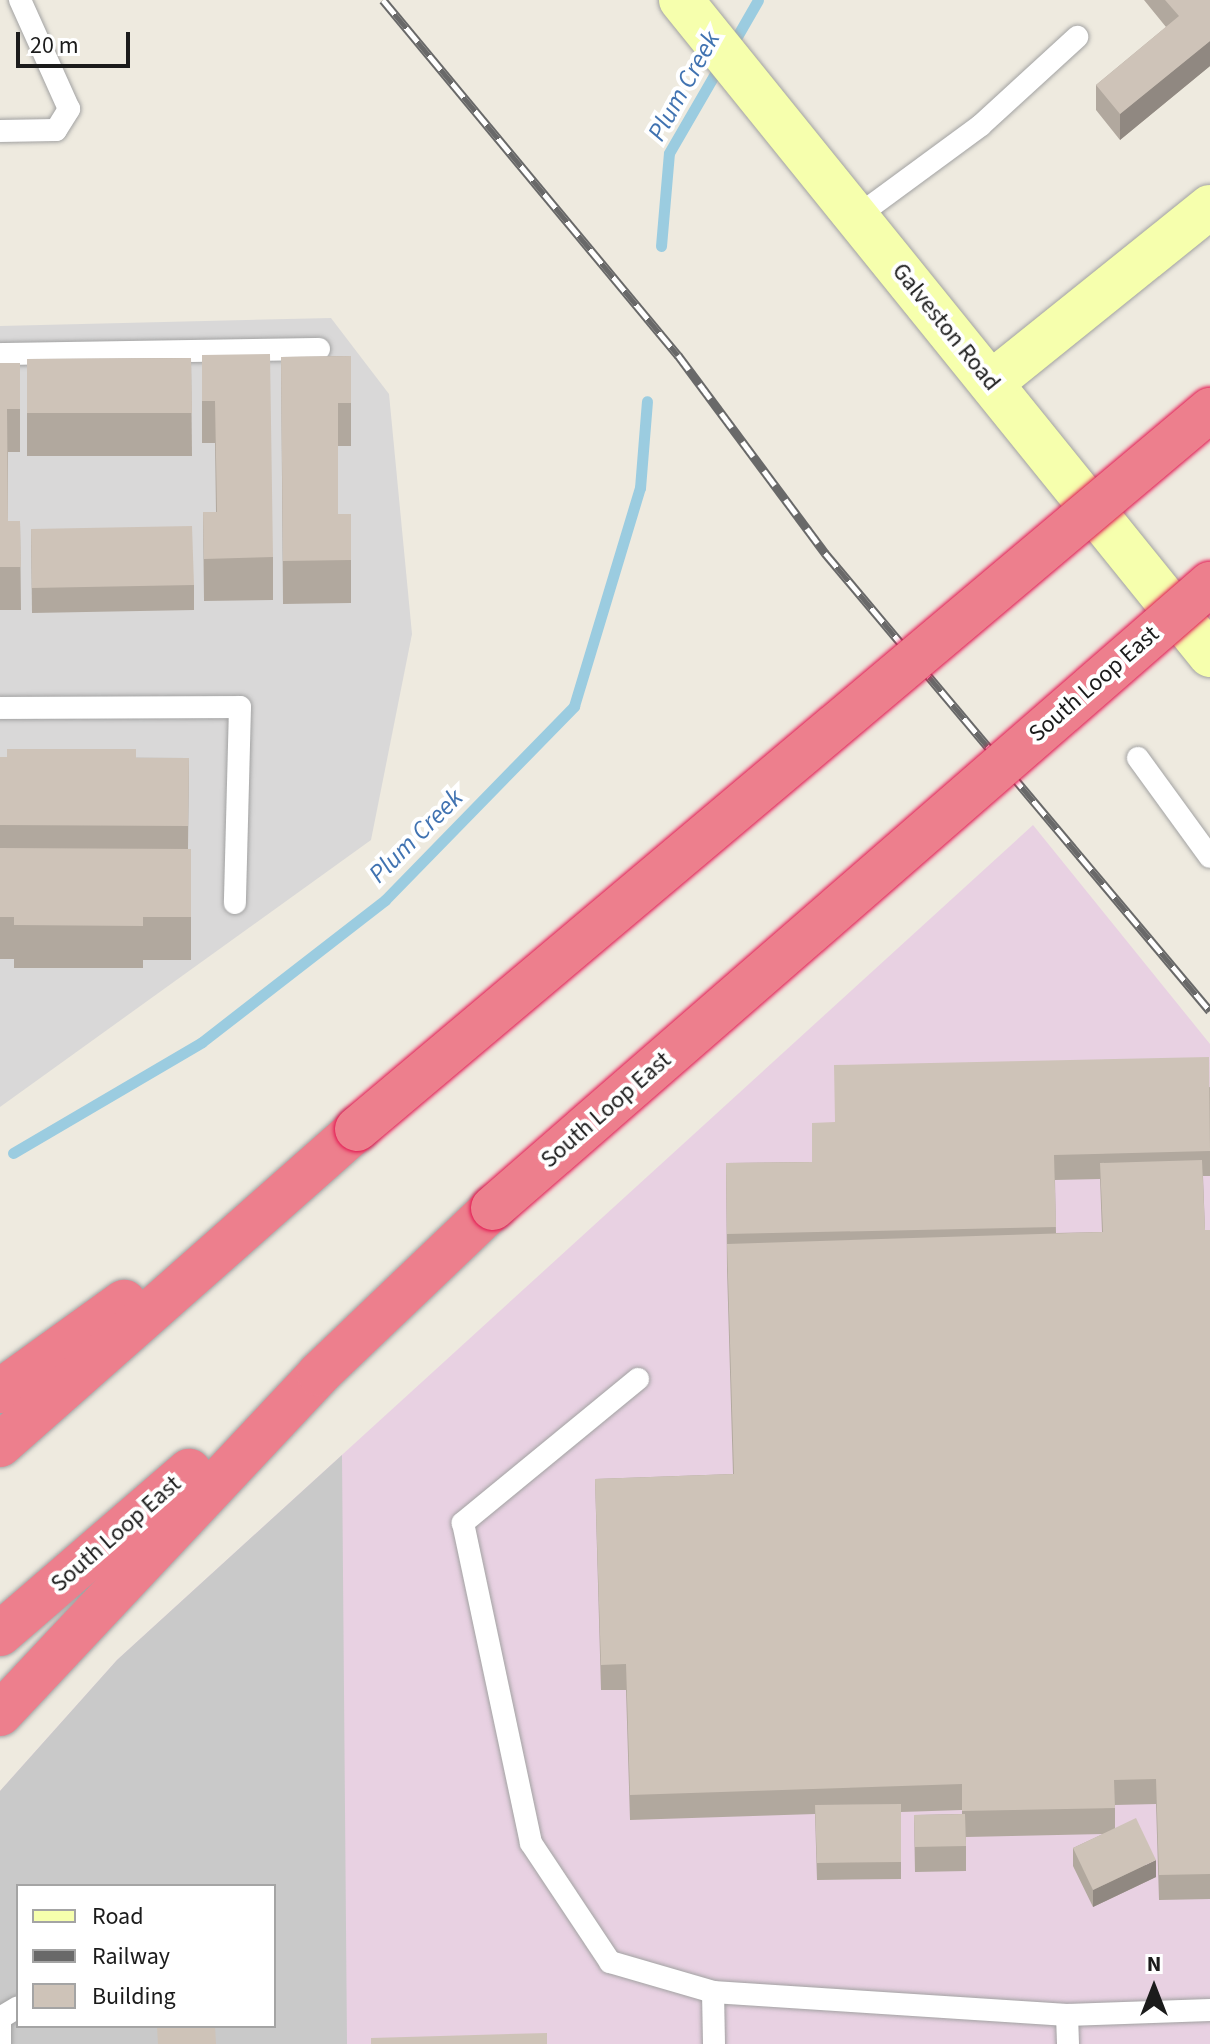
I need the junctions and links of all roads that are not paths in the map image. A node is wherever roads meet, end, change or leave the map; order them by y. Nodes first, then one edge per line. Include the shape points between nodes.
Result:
1 (20, 0) edge
2 (694, 16) edge
3 (1077, 37) dead end
4 (0, 131) edge
5 (1210, 207) edge
6 (856, 217) junction
7 (319, 349) dead end
8 (0, 354) edge
9 (991, 383) junction
10 (1210, 410) edge
11 (1210, 584) edge
12 (1210, 655) edge
13 (0, 708) edge
14 (1138, 758) dead end
15 (1210, 857) edge
16 (235, 903) dead end
17 (638, 1379) dead end
18 (21, 1392) edge
19 (0, 1445) edge
20 (148, 1527) junction
21 (0, 1634) edge
22 (0, 1714) edge
23 (713, 1992) junction
24 (16, 2009) edge
25 (1210, 2010) edge
26 (1067, 2015) junction
27 (0, 2021) edge
28 (0, 2044) edge
29 (714, 2044) edge
30 (1068, 2044) edge

1 - 4 lane via 69,109 56,130
2 - 6 main road, Galveston Road
3 - 6 lane via 980,126
5 - 9 main road
6 - 9 main road, Galveston Road
7 - 8 lane
9 - 12 main road, Galveston Road
10 - 18 highway, bridge via 357,1129
11 - 20 highway, South Loop East, bridge via 493,1208
13 - 16 lane via 240,707
14 - 15 lane
17 - 23 lane via 463,1523 531,1843 610,1962
18 - 19 highway
20 - 21 highway, South Loop East
20 - 22 highway
23 - 26 lane
23 - 29 lane
24 - 27 lane
25 - 26 lane
26 - 30 lane
27 - 28 lane

